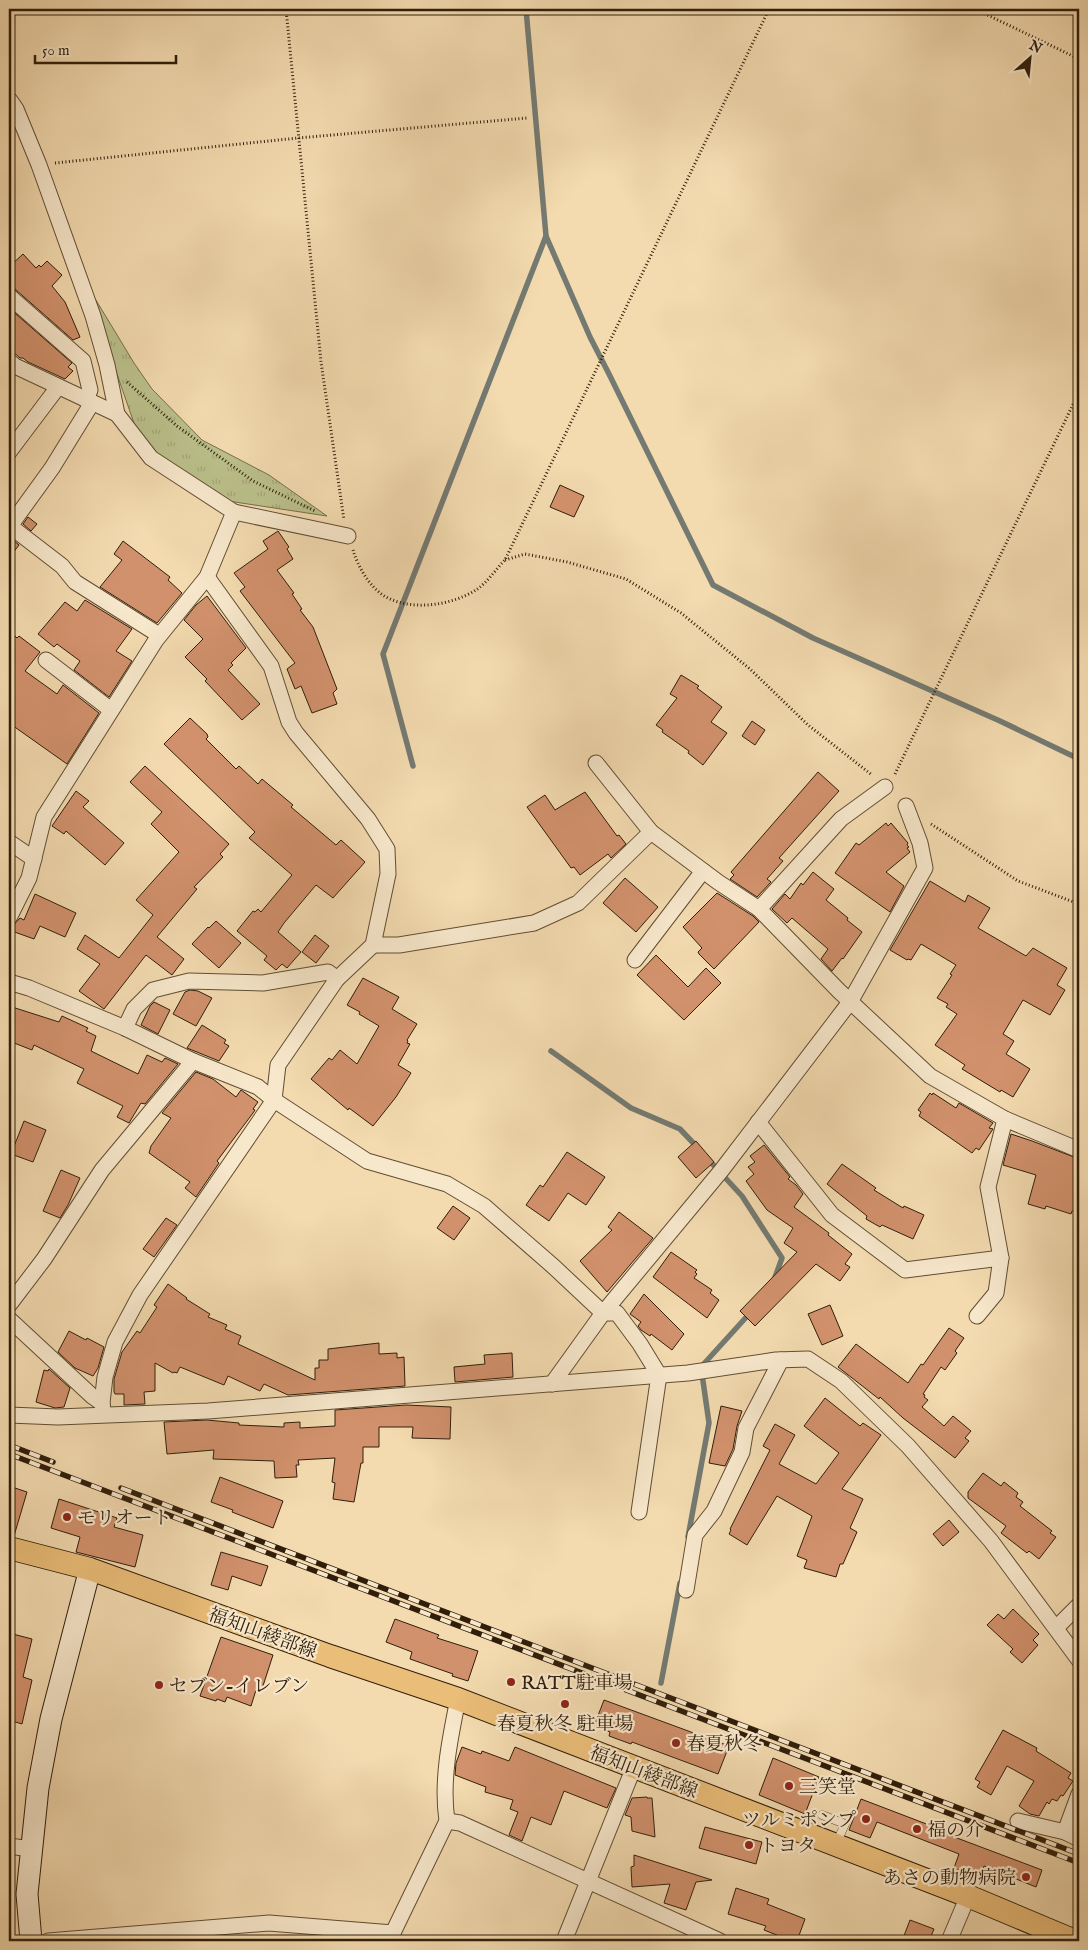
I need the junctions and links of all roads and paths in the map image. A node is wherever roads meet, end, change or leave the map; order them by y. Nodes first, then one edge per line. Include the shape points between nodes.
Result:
1 (286, 9) edge
2 (769, 9) edge
3 (975, 9) edge
4 (1079, 59) edge
5 (9, 99) edge
6 (527, 118) dead end
7 (298, 138) junction
8 (39, 165) junction
9 (9, 296) edge
10 (9, 361) edge
11 (107, 365) junction
12 (58, 386) junction
13 (1079, 392) edge
14 (89, 402) junction
15 (117, 414) junction
16 (9, 452) edge
17 (234, 512) junction
18 (320, 513) dead end
19 (336, 521) dead end
20 (9, 526) edge
21 (347, 531) junction
22 (505, 560) junction
23 (207, 577) junction
24 (160, 635) junction
25 (46, 660) dead end
26 (111, 710) junction
27 (596, 762) dead end
28 (885, 787) junction
29 (906, 806) joint
30 (651, 832) junction
31 (9, 842) edge
32 (34, 859) junction
33 (703, 870) junction
34 (1079, 904) edge
35 (759, 910) junction
36 (9, 918) edge
37 (372, 945) junction
38 (635, 960) dead end
39 (337, 979) junction
40 (9, 982) edge
41 (850, 1002) junction
42 (125, 1028) junction
43 (193, 1061) junction
44 (274, 1100) junction
45 (1005, 1119) junction
46 (758, 1122) junction
47 (1079, 1150) edge
48 (1001, 1258) junction
49 (9, 1305) edge
50 (604, 1313) junction
51 (977, 1316) dead end
52 (9, 1319) edge
53 (781, 1360) junction
54 (659, 1376) junction
55 (552, 1384) junction
56 (103, 1410) junction
57 (9, 1415) edge
58 (639, 1512) dead end
59 (9, 1548) edge
60 (90, 1569) junction
61 (686, 1590) dead end
62 (1079, 1605) edge
63 (1056, 1628) junction
64 (1079, 1660) edge
65 (458, 1699) junction
66 (634, 1766) junction
67 (1079, 1794) edge
68 (822, 1815) dead end
69 (447, 1821) junction
70 (1018, 1821) dead end
71 (1065, 1832) junction
72 (1079, 1839) edge
73 (9, 1846) edge
74 (835, 1846) junction
75 (31, 1849) junction
76 (588, 1882) junction
77 (968, 1896) junction
78 (164, 1937) edge
79 (391, 1937) edge
80 (31, 1941) edge
81 (48, 1941) edge
82 (564, 1941) edge
83 (720, 1941) edge
84 (949, 1941) edge
85 (1075, 1941) edge

1 - 7 path
2 - 22 path
3 - 4 path
5 - 8 street
6 - 7 path
7 - 8 path
7 - 21 path via 321,362
8 - 11 street via 93,316
9 - 14 street via 83,361 90,390
10 - 12 street
11 - 15 street
11 - 18 path via 177,426 253,481
12 - 14 street
12 - 16 street
13 - 28 path via 898,770
14 - 15 street
14 - 20 street via 52,468
15 - 17 street via 151,458
17 - 21 street
17 - 23 street
19 - 21 path
20 - 24 street via 62,566 75,582
21 - 22 path via 355,556 369,582 388,598 412,604 439,605 476,590
22 - 28 path via 525,554 626,579 682,613 750,669 808,726
23 - 24 street
23 - 37 street via 271,666 289,722 296,733 368,819 387,849 388,874
24 - 26 street
25 - 26 street
26 - 32 street via 44,818
27 - 30 street
28 - 35 street via 841,819
29 - 34 path via 1018,881
29 - 41 street via 926,868
30 - 33 street
30 - 37 street via 578,903 534,923 399,945
31 - 32 street
32 - 36 street via 29,878
33 - 35 street
33 - 38 street
35 - 41 street
37 - 39 street
39 - 42 street via 328,972 263,983 189,981 153,990 134,1010
39 - 44 street via 278,1065
40 - 42 street
41 - 45 street via 930,1076
41 - 46 street
42 - 43 street
43 - 44 street via 258,1086
43 - 49 street via 102,1170 44,1259
44 - 50 street via 368,1162 447,1184 484,1206
44 - 56 street via 140,1295 115,1342 105,1377
45 - 47 street
45 - 48 street via 988,1186
46 - 48 street via 832,1215 905,1270
46 - 50 street
48 - 51 street via 996,1293
50 - 54 street via 617,1313
50 - 55 street
52 - 56 street
53 - 54 street
53 - 61 street via 746,1428 742,1452 714,1511 695,1535
53 - 63 street via 808,1359 841,1381 908,1446 991,1541
54 - 55 street
54 - 58 street
55 - 56 street via 208,1411
56 - 57 street via 58,1417
59 - 60 main road, 福知山綾部線
60 - 65 main road, 福知山綾部線
60 - 75 street via 51,1719
62 - 63 street
63 - 64 street
65 - 66 main road, 福知山綾部線
65 - 69 street via 450,1736 444,1803
66 - 74 main road, 福知山綾部線
66 - 76 street
67 - 71 street
68 - 74 lane via 845,1824
69 - 76 street
69 - 79 street
70 - 71 street
71 - 72 street
73 - 75 street
74 - 77 main road, 福知山綾部線
75 - 80 street via 27,1894
76 - 82 street
76 - 83 street
77 - 84 street
77 - 85 main road, 福知山綾部線
78 - 79 street via 269,1924
78 - 81 street

